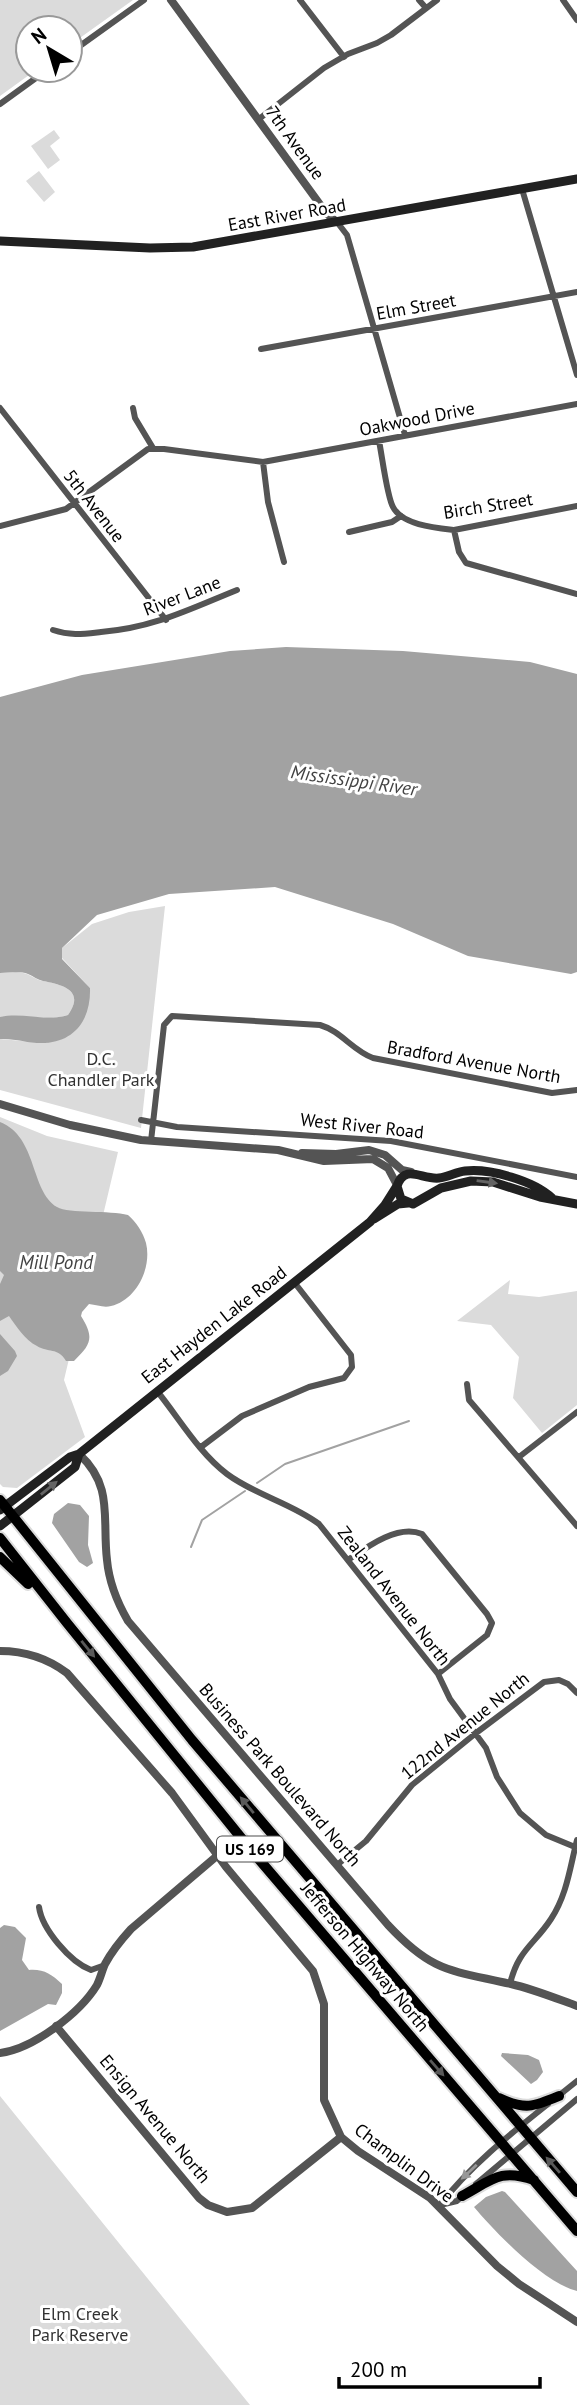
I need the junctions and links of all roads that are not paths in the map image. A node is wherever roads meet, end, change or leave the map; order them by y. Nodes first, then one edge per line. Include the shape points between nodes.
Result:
1 (144, 0) edge
2 (171, 0) edge
3 (300, 0) edge
4 (419, 0) edge
5 (437, 0) edge
6 (563, 0) edge
7 (426, 8) junction
8 (577, 20) edge
9 (84, 43) edge
10 (344, 57) junction
11 (28, 84) edge
12 (0, 104) edge
13 (259, 119) junction
14 (577, 179) edge
15 (522, 189) junction
16 (337, 222) junction
17 (0, 241) edge
18 (577, 292) edge
19 (554, 296) junction
20 (374, 329) junction
21 (261, 349) dead end
22 (577, 375) edge
23 (577, 404) edge
24 (0, 408) edge
25 (133, 408) dead end
26 (405, 435) junction
27 (379, 441) junction
28 (153, 448) junction
29 (263, 462) junction
30 (75, 504) junction
31 (577, 506) edge
32 (401, 516) junction
33 (0, 526) edge
34 (454, 530) junction
35 (349, 532) dead end
36 (284, 562) dead end
37 (237, 590) dead end
38 (577, 594) edge
39 (166, 620) junction
40 (53, 630) dead end
41 (577, 1090) edge
42 (0, 1104) edge
43 (141, 1121) dead end
44 (154, 1124) junction
45 (151, 1141) junction
46 (295, 1153) junction
47 (417, 1174) junction
48 (577, 1177) edge
49 (397, 1186) junction
50 (424, 1198) junction
51 (552, 1198) junction
52 (409, 1203) junction
53 (577, 1204) edge
54 (370, 1222) junction
55 (294, 1282) junction
56 (467, 1384) dead end
57 (157, 1391) junction
58 (577, 1412) edge
59 (201, 1447) junction
60 (79, 1454) junction
61 (519, 1457) junction
62 (4, 1514) edge
63 (577, 1526) edge
64 (0, 1538) edge
65 (0, 1557) edge
66 (348, 1560) junction
67 (67, 1623) junction
68 (0, 1651) edge
69 (438, 1674) junction
70 (577, 1693) edge
71 (476, 1733) junction
72 (576, 1843) edge
73 (218, 1855) junction
74 (337, 1866) junction
75 (39, 1907) dead end
76 (105, 1965) junction
77 (510, 1984) junction
78 (577, 2006) edge
79 (56, 2026) junction
80 (0, 2053) edge
81 (577, 2081) edge
82 (492, 2094) junction
83 (559, 2096) junction
84 (577, 2099) edge
85 (520, 2126) junction
86 (341, 2137) junction
87 (529, 2137) junction
88 (501, 2142) junction
89 (511, 2153) junction
90 (534, 2180) junction
91 (577, 2192) edge
92 (463, 2196) junction
93 (439, 2206) junction
94 (577, 2231) edge
95 (577, 2322) edge

1 - 9 street
2 - 13 street, 7th Avenue
3 - 10 street
4 - 7 street
5 - 7 street
6 - 8 street
7 - 10 street via 384,39
10 - 13 street
11 - 12 street
13 - 16 street, 7th Avenue
14 - 15 main road, East River Road
15 - 16 main road, East River Road
15 - 19 street
16 - 17 main road, East River Road via 193,247
16 - 20 street, 7th Avenue via 345,230
18 - 19 street, Elm Street
19 - 20 street, Elm Street
19 - 22 street
20 - 21 street, Elm Street
20 - 26 street, 7th Avenue
23 - 26 street, Oakwood Drive
24 - 30 street, 5th Avenue
25 - 28 street
26 - 27 street, Oakwood Drive
27 - 29 street, Oakwood Drive
27 - 32 street via 393,507
28 - 29 street, Oakwood Drive
28 - 30 street
29 - 36 street
30 - 33 street
30 - 39 street, 5th Avenue
31 - 34 street, Birch Street
32 - 34 street, Birch Street
32 - 35 street
34 - 38 street via 466,563
37 - 39 street, River Lane
39 - 40 street, River Lane via 128,630 68,635
41 - 44 street, Bradford Avenue North via 552,1093 373,1058 320,1025 172,1016 164,1026
42 - 45 street, West River Road via 89,1130
43 - 44 street, West River Road
44 - 45 street
44 - 48 street, West River Road via 391,1141
45 - 46 street, West River Road
46 - 47 street, West River Road via 369,1150
46 - 49 street, West River Road via 335,1162 373,1159 388,1168
47 - 49 main road via 402,1177
47 - 50 main road via 428,1186
47 - 51 main road via 438,1178 468,1170 493,1172
49 - 52 main road via 398,1195
49 - 54 main road, East Hayden Lake Road
50 -> 51 main road via 448,1185 483,1181
50 - 52 main road
51 - 53 main road
52 - 54 main road, East Hayden Lake Road via 398,1204
54 - 55 main road, East Hayden Lake Road
55 - 57 main road, East Hayden Lake Road
55 - 59 street via 349,1353 352,1367 344,1378 309,1387 242,1416
56 - 61 street via 469,1400
57 - 59 street, Zealand Avenue North
57 - 60 main road, East Hayden Lake Road
58 - 61 street
59 - 66 street, Zealand Avenue North via 235,1480 319,1524
60 - 62 main road, East Hayden Lake Road via 75,1467
60 - 74 street, Business Park Boulevard North via 93,1469 102,1491 108,1572 128,1621
61 - 63 street
82 -> 62 highway, Jefferson Highway North / US 169
64 - 67 highway, Jefferson Highway North / US 169
65 - 67 highway
66 - 69 street, Zealand Avenue North
66 - 69 street via 369,1546 413,1530 422,1534 487,1615 492,1623 487,1635
67 -> 88 highway, Jefferson Highway North / US 169 via 251,1850
68 - 73 street, Champlin Drive via 35,1655 67,1673 172,1793
69 - 71 street, Zealand Avenue North
70 - 71 street, 122nd Avenue North via 559,1680 544,1682
71 - 72 street, Zealand Avenue North via 520,1813 546,1835
71 - 74 street, 122nd Avenue North via 412,1785 366,1841
72 - 77 street via 562,1898 551,1920 518,1959
73 - 76 street via 131,1929
73 - 86 street, Champlin Drive via 303,1957 320,1987 325,2021 322,2088
74 - 77 street, Business Park Boulevard North via 419,1955 455,1972
75 - 76 street via 46,1927 76,1962 91,1970
76 - 79 street via 83,2003
77 - 78 street, Business Park Boulevard North
79 - 80 street via 29,2046
79 - 86 street, Ensign Avenue North via 200,2198 219,2210 252,2208
81 - 83 street
82 - 83 highway via 529,2107
82 - 85 highway, Jefferson Highway North / US 169
83 - 85 street
84 - 87 street
85 - 87 highway, Jefferson Highway North / US 169
85 - 88 street
86 - 93 street, Champlin Drive
87 - 89 street
91 -> 87 highway, Jefferson Highway North / US 169
88 - 89 highway, Jefferson Highway North / US 169
88 -> 93 street
89 - 90 highway, Jefferson Highway North / US 169
89 - 92 street
90 - 92 highway via 509,2173
90 - 94 highway, Jefferson Highway North / US 169
92 - 93 street
93 - 95 street, Champlin Drive via 497,2266

